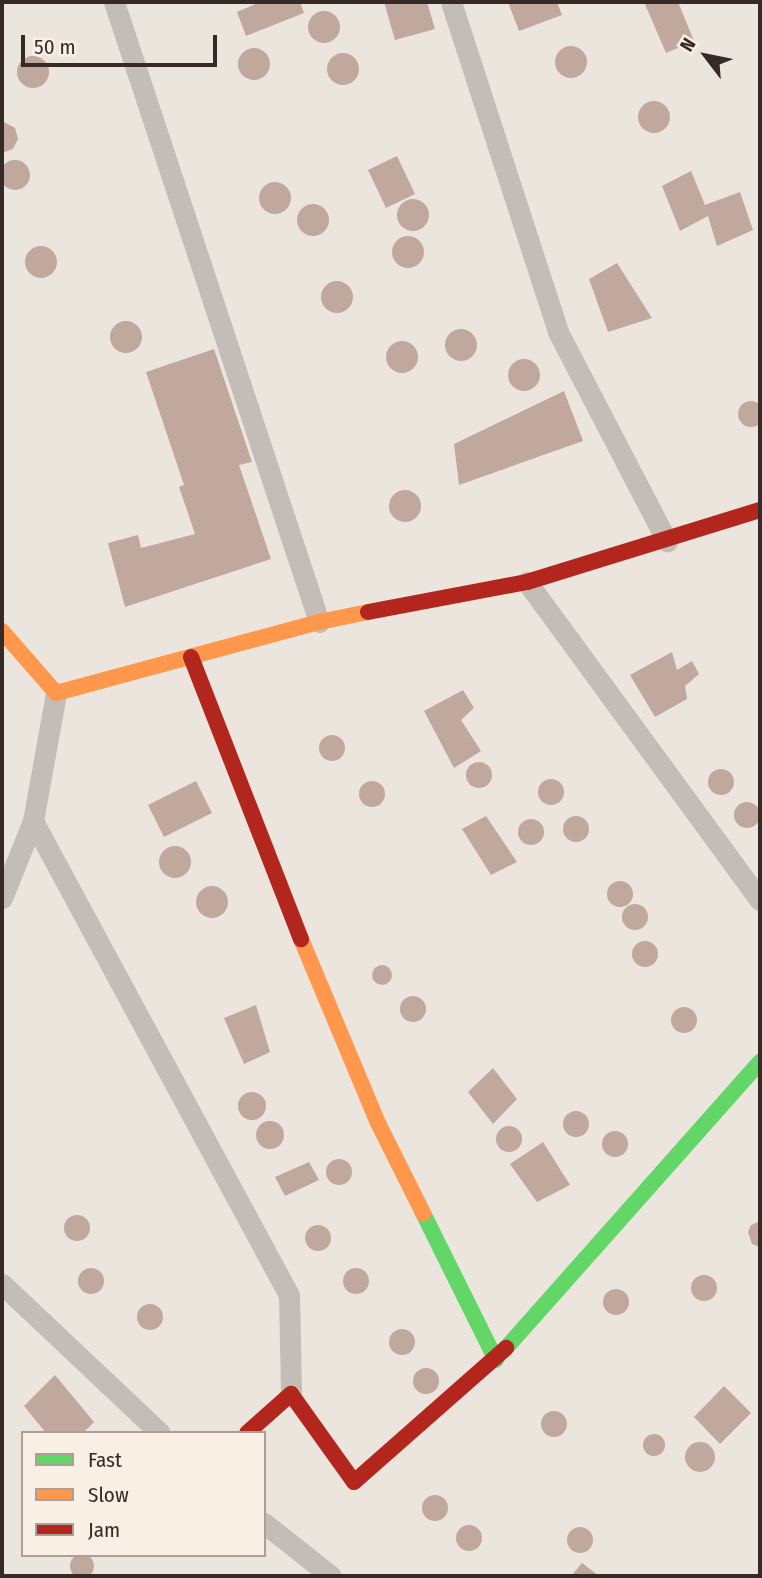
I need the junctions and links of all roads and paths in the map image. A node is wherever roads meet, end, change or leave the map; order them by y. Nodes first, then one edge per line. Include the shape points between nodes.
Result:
1 (114, 2) edge
2 (452, 2) edge
3 (760, 510) edge
4 (667, 541) junction
5 (527, 582) junction
6 (319, 622) junction
7 (2, 631) edge
8 (191, 657) junction
9 (56, 693) junction
10 (33, 821) junction
11 (2, 898) edge
12 (760, 900) edge
13 (760, 1062) edge
14 (2, 1284) edge
15 (496, 1360) junction
16 (291, 1394) junction
17 (158, 1431) edge
18 (249, 1431) edge
19 (266, 1525) edge
20 (331, 1576) edge

1 - 6 street
2 - 4 street via 558,332
3 - 4 street
4 - 5 street
5 - 6 street
5 - 12 street
6 - 8 street
7 - 9 street
8 - 9 street
8 - 15 street via 322,993 378,1123
9 - 10 street
10 - 11 street
10 - 16 street via 289,1295
13 - 15 street
14 - 17 street
15 - 16 street via 355,1482
16 - 18 street
19 - 20 street

